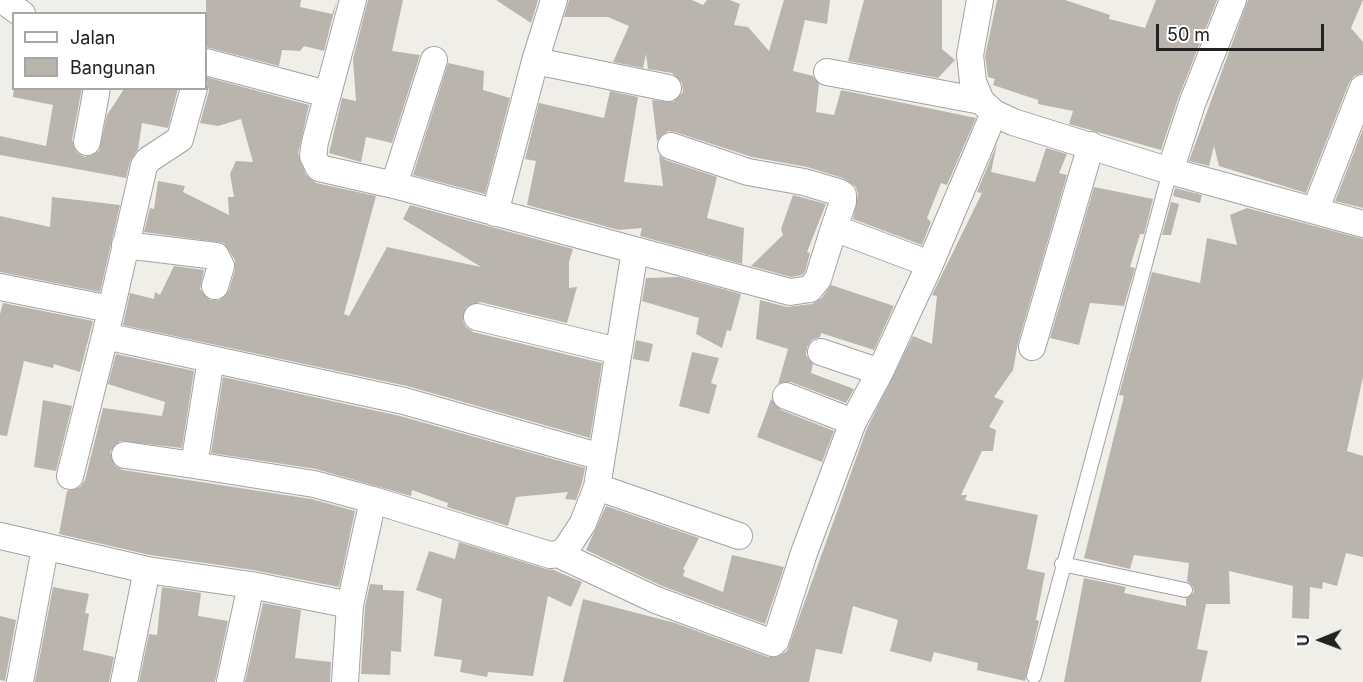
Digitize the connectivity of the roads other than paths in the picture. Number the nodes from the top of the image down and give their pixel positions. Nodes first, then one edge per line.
1 (353, 0) edge
2 (554, 0) edge
3 (980, 0) edge
4 (1233, 0) edge
5 (434, 60) dead end
6 (535, 61) junction
7 (207, 62) edge
8 (827, 72) dead end
9 (668, 88) dead end
10 (1363, 88) edge
11 (97, 90) edge
12 (193, 90) edge
13 (327, 94) junction
14 (987, 107) junction
15 (87, 142) dead end
16 (1091, 145) junction
17 (671, 146) dead end
18 (1170, 171) junction
19 (394, 185) junction
20 (1315, 211) junction
21 (495, 213) junction
22 (1363, 224) edge
23 (834, 228) junction
24 (125, 245) junction
25 (635, 250) junction
26 (930, 264) junction
27 (215, 286) dead end
28 (0, 287) edge
29 (110, 309) junction
30 (477, 317) dead end
31 (105, 336) junction
32 (1032, 347) dead end
33 (618, 351) junction
34 (821, 352) dead end
35 (211, 359) junction
36 (880, 372) junction
37 (786, 396) dead end
38 (853, 422) junction
39 (125, 455) dead end
40 (601, 458) junction
41 (194, 465) junction
42 (70, 476) dead end
43 (597, 487) junction
44 (373, 500) junction
45 (0, 536) edge
46 (739, 536) dead end
47 (45, 548) junction
48 (558, 554) junction
49 (1062, 564) junction
50 (147, 570) junction
51 (251, 585) junction
52 (1185, 590) dead end
53 (350, 605) junction
54 (1034, 676) dead end
55 (20, 682) edge
56 (124, 682) edge
57 (230, 682) edge
58 (345, 682) edge

1 - 13 street
2 - 6 street
3 - 14 street
4 - 18 street
5 - 19 street
6 - 9 street
6 - 21 street
7 - 13 street
8 - 14 street
10 - 20 street
11 - 15 street
12 - 24 street
13 - 19 street
14 - 16 street
14 - 26 street
16 - 18 street
16 - 32 street
17 - 23 street
18 - 20 street
18 - 49 lane
19 - 21 street
20 - 22 street
21 - 25 street
23 - 25 street
23 - 26 street
24 - 27 street
24 - 29 street
25 - 33 street
26 - 36 street
28 - 29 street
29 - 31 street
30 - 33 street
31 - 35 street
31 - 42 street
33 - 40 street
34 - 36 street
35 - 40 street
35 - 41 street
36 - 38 street
37 - 38 street
38 - 48 street
39 - 41 street
40 - 43 street
41 - 44 street
43 - 46 street
43 - 48 street
44 - 48 street
44 - 53 street
45 - 47 street
47 - 50 street
47 - 55 street
49 - 52 lane
49 - 54 lane
50 - 51 street
50 - 56 street
51 - 53 street
51 - 57 street
53 - 58 street

